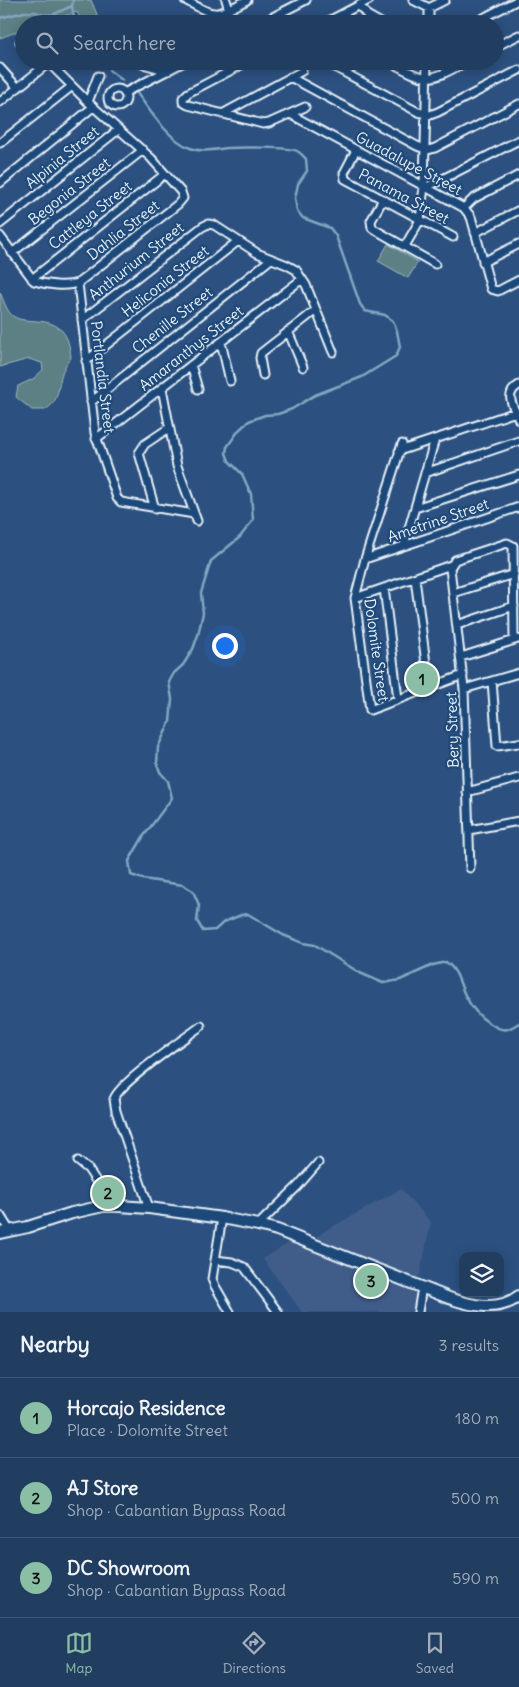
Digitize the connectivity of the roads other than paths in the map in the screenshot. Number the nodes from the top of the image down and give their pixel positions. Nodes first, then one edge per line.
1 (185, 0) edge
2 (226, 0) edge
3 (247, 0) edge
4 (306, 0) edge
5 (369, 0) edge
6 (413, 0) edge
7 (445, 0) edge
8 (518, 0) edge
9 (359, 5) junction
10 (429, 8) junction
11 (229, 10) junction
12 (277, 15) edge
13 (340, 15) edge
14 (367, 15) edge
15 (429, 15) edge
16 (489, 15) edge
17 (519, 35) edge
18 (504, 42) edge
19 (0, 68) edge
20 (40, 70) edge
21 (57, 70) edge
22 (164, 70) edge
23 (231, 70) edge
24 (340, 70) edge
25 (405, 70) edge
26 (427, 70) edge
27 (451, 70) edge
28 (519, 70) edge
29 (168, 71) joint
30 (302, 71) dead end
31 (98, 76) dead end
32 (290, 77) junction
33 (427, 79) junction
34 (71, 86) junction
35 (18, 88) junction
36 (124, 93) junction
37 (0, 102) edge
38 (110, 104) junction
39 (519, 104) edge
40 (91, 105) junction
41 (305, 107) dead end
42 (100, 114) junction
43 (222, 114) junction
44 (290, 114) junction
45 (426, 114) junction
46 (118, 130) junction
47 (519, 140) edge
48 (0, 143) edge
49 (143, 150) junction
50 (356, 150) junction
51 (425, 150) junction
52 (165, 174) junction
53 (519, 175) edge
54 (0, 183) edge
55 (425, 187) junction
56 (382, 200) junction
57 (464, 208) junction
58 (519, 210) edge
59 (420, 220) junction
60 (0, 224) edge
61 (475, 233) junction
62 (0, 236) edge
63 (452, 237) dead end
64 (238, 241) junction
65 (519, 244) edge
66 (405, 246) junction
67 (12, 253) junction
68 (271, 259) junction
69 (483, 262) junction
70 (435, 264) dead end
71 (32, 278) junction
72 (302, 279) junction
73 (519, 280) edge
74 (78, 283) junction
75 (316, 310) junction
76 (82, 320) junction
77 (288, 331) junction
78 (221, 342) junction
79 (333, 352) dead end
80 (86, 361) junction
81 (191, 365) junction
82 (303, 367) dead end
83 (263, 375) dead end
84 (230, 381) dead end
85 (519, 385) edge
86 (162, 388) junction
87 (198, 389) dead end
88 (91, 402) junction
89 (516, 412) junction
90 (519, 420) edge
91 (169, 428) junction
92 (96, 439) junction
93 (435, 439) junction
94 (519, 441) edge
95 (425, 473) junction
96 (519, 475) edge
97 (519, 507) edge
98 (415, 508) junction
99 (155, 509) junction
100 (404, 545) junction
101 (365, 559) junction
102 (452, 564) junction
103 (514, 574) junction
104 (414, 578) junction
105 (384, 588) junction
106 (453, 593) junction
107 (355, 598) junction
108 (514, 606) junction
109 (457, 625) junction
110 (517, 639) edge
111 (461, 657) junction
112 (519, 673) edge
113 (463, 674) junction
114 (492, 681) junction
115 (429, 687) junction
116 (464, 689) junction
117 (398, 699) junction
118 (519, 743) edge
119 (519, 778) edge
120 (468, 792) junction
121 (519, 820) edge
122 (469, 830) junction
123 (470, 868) dead end
124 (201, 1026) dead end
125 (78, 1161) dead end
126 (318, 1163) dead end
127 (113, 1206) junction
128 (149, 1208) junction
129 (0, 1215) edge
130 (222, 1218) junction
131 (258, 1225) junction
132 (5, 1232) edge
133 (215, 1260) junction
134 (422, 1288) junction
135 (519, 1296) edge
136 (476, 1309) edge
137 (492, 1310) edge
138 (230, 1312) edge
139 (278, 1312) edge
140 (418, 1312) edge

1 - 11 street
2 - 11 street
3 - 11 street
4 - 12 street
5 - 9 street
6 - 10 street
7 - 10 street
8 - 16 street
9 - 13 street
9 - 14 street
10 - 15 street
17 - 18 street
19 - 35 street
20 - 35 street
21 - 34 street
22 - 29 street
23 - 43 street
24 - 45 street
25 - 33 street
26 - 33 street
27 - 33 street
28 - 45 street
29 - 36 street
30 - 32 street
31 - 40 street
32 - 43 street
32 - 51 street
33 - 45 street
34 - 40 street
34 - 48 street
35 - 37 street
36 - 38 street
36 - 38 street
38 - 42 street
39 - 51 street
40 - 42 street
40 - 54 street
41 - 44 street
42 - 46 street
43 - 44 street
44 - 50 street, Guadalupe Street
45 - 51 street
46 - 49 street
46 - 60 street, Alpinia Street
47 - 55 street
49 - 52 street
49 - 67 street, Begonia Street
50 - 55 street, Guadalupe Street
50 - 56 street, Panama Street
51 - 55 street
52 - 71 street, Cattleya Street
52 - 74 street, Dahlia Street
53 - 57 street
55 - 57 street, Guadalupe Street
55 - 59 street
56 - 59 street, Panama Street
56 - 66 street
57 - 61 street, Guadalupe Street
58 - 61 street
59 - 63 street, Panama Street
59 - 66 street
61 - 69 street, Guadalupe Street
62 - 67 street
64 - 68 street
64 - 76 street, Anthurium Street
64 - 80 street, Heliconia Street
65 - 69 street
66 - 70 street
67 - 71 street
68 - 72 street
68 - 88 street, Chenille Street
69 - 73 street, Guadalupe Street
71 - 74 street
72 - 75 street
72 - 78 street, Amaranthys Street
74 - 76 street, Portlandia Street
75 - 77 street
75 - 79 street
76 - 80 street, Portlandia Street
77 - 82 street
77 - 83 street
78 - 81 street, Amaranthys Street
78 - 84 street
80 - 88 street, Portlandia Street
81 - 86 street, Amaranthys Street
81 - 87 street
85 - 89 street
86 - 91 street
86 - 92 street, Amaranthys Street
88 - 92 street, Portlandia Street
89 - 90 street
89 - 93 street
91 - 99 street
91 - 99 street
92 - 99 street, Portlandia Street
93 - 95 street
93 - 101 street, Dolomite Street
94 - 95 street
95 - 98 street
96 - 98 street
97 - 100 street, Ametrine Street
98 - 100 street
100 - 101 street, Ametrine Street
101 - 107 street, Dolomite Street
102 - 103 street
102 - 104 street
102 - 106 street, Bery Street
103 - 106 street
103 - 108 street
104 - 105 street
104 - 115 street
105 - 107 street
105 - 117 street
106 - 109 street, Bery Street
107 - 117 street, Dolomite Street
108 - 109 street
108 - 110 street
109 - 111 street, Bery Street
110 - 111 street
111 - 113 street, Bery Street
112 - 114 street
113 - 115 street, Dolomite Street
113 - 116 street, Bery Street
114 - 116 street
114 - 118 street
115 - 117 street, Dolomite Street
116 - 120 street, Bery Street
119 - 120 street
120 - 122 street, Bery Street
121 - 122 street
122 - 123 street, Bery Street
124 - 128 street
125 - 127 street
126 - 131 street
127 - 128 main road
127 - 132 main road
128 - 130 main road
129 - 132 street
130 - 131 main road
130 - 133 street
131 - 134 main road
133 - 138 street
133 - 139 street
134 - 136 main road
134 - 140 street
135 - 137 main road
136 - 137 main road

